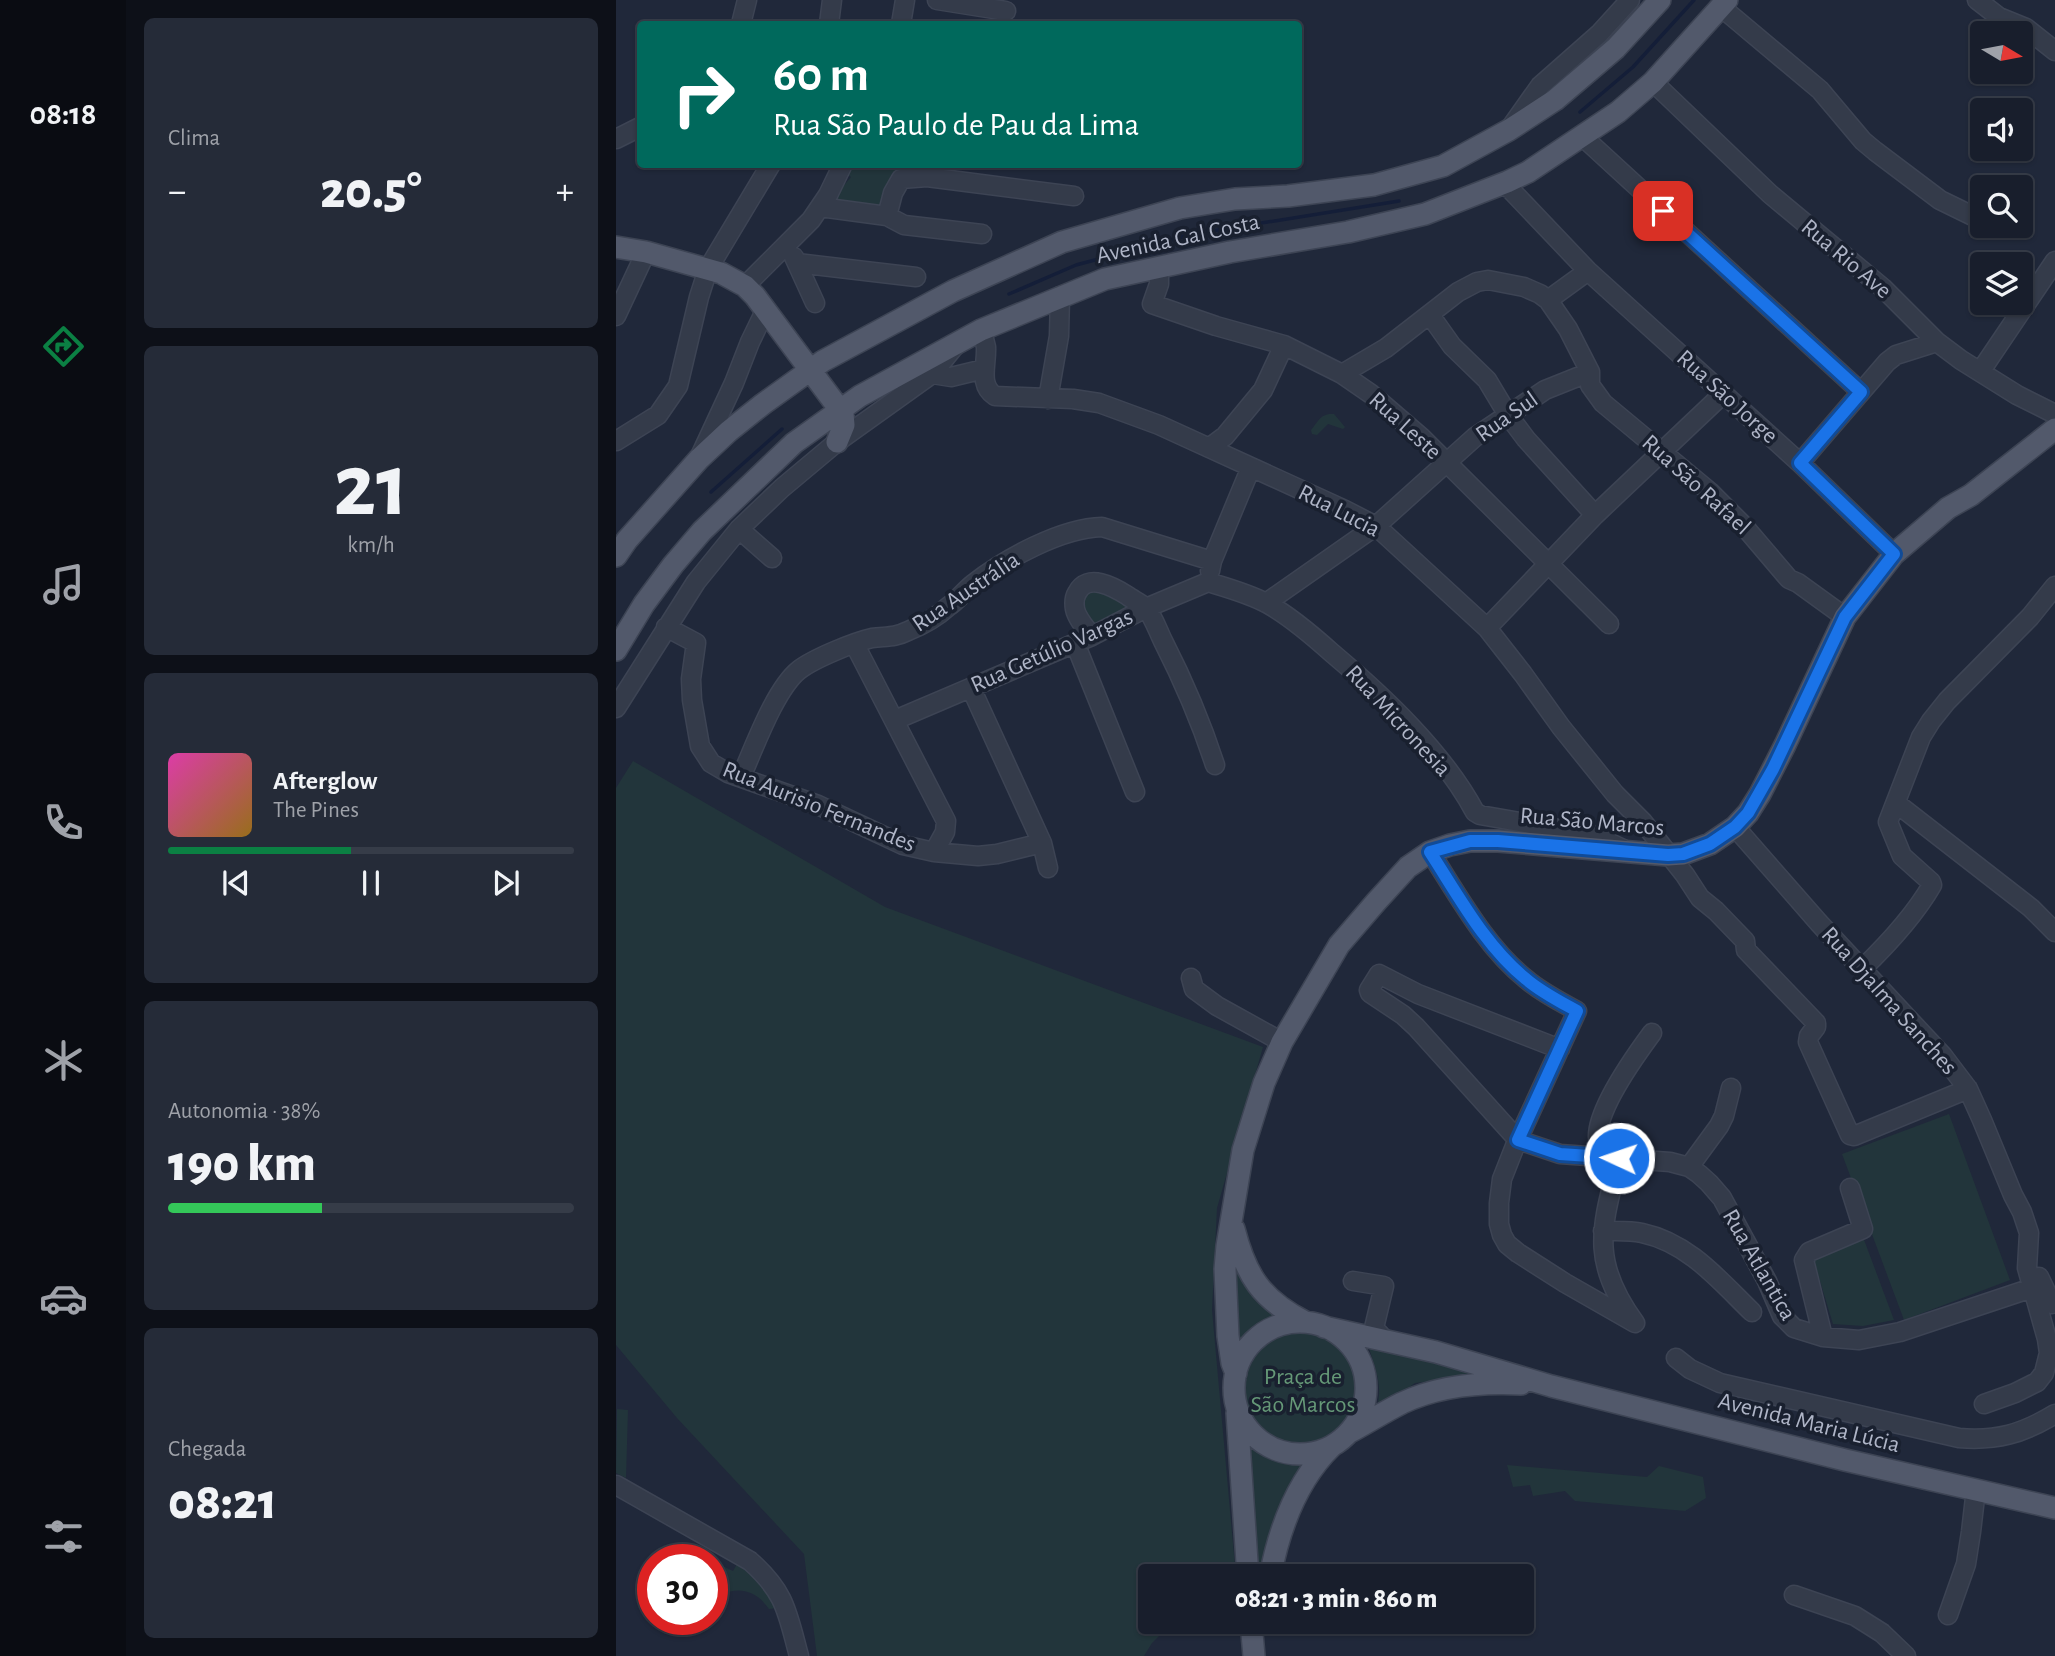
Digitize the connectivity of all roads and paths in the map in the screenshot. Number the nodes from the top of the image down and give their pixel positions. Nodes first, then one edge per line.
1 (747, 0) edge
2 (832, 0) edge
3 (905, 0) edge
4 (937, 0) edge
5 (1630, 0) edge
6 (1660, 0) edge
7 (1977, 0) edge
8 (1724, 4) edge
9 (1005, 12) edge
10 (742, 21) edge
11 (830, 21) edge
12 (902, 21) edge
13 (2055, 51) edge
14 (1653, 82) junction
15 (637, 128) edge
16 (1509, 130) junction
17 (1583, 136) junction
18 (616, 139) edge
19 (769, 168) edge
20 (841, 168) edge
21 (926, 171) edge
22 (1500, 185) junction
23 (1074, 196) dead end
24 (820, 207) junction
25 (1970, 215) edge
26 (887, 216) junction
27 (982, 234) dead end
28 (788, 245) junction
29 (616, 247) edge
30 (646, 252) junction
31 (2055, 261) edge
32 (797, 263) junction
33 (1159, 267) junction
34 (708, 269) junction
35 (1588, 271) junction
36 (916, 277) dead end
37 (745, 286) junction
38 (1060, 296) junction
39 (1548, 300) junction
40 (815, 303) dead end
41 (765, 311) junction
42 (1430, 315) junction
43 (616, 316) edge
44 (981, 330) junction
45 (959, 341) junction
46 (1937, 342) junction
47 (1284, 345) junction
48 (984, 369) junction
49 (810, 370) junction
50 (1590, 372) junction
51 (1980, 372) junction
52 (932, 373) junction
53 (1342, 374) junction
54 (1861, 392) junction
55 (1724, 393) junction
56 (1048, 399) junction
57 (840, 410) junction
58 (2055, 414) edge
59 (1508, 415) junction
60 (2055, 429) edge
61 (616, 441) edge
62 (837, 442) junction
63 (1209, 448) junction
64 (1662, 453) junction
65 (699, 459) junction
66 (1800, 463) junction
67 (1446, 464) junction
68 (1251, 467) junction
69 (1595, 515) junction
70 (1376, 526) junction
71 (739, 529) junction
72 (620, 548) edge
73 (1894, 554) junction
74 (772, 558) dead end
75 (1212, 561) junction
76 (1550, 564) junction
77 (1208, 582) junction
78 (2055, 586) edge
79 (1266, 603) junction
80 (1146, 608) junction
81 (1845, 617) junction
82 (1609, 624) dead end
83 (666, 626) junction
84 (1487, 628) junction
85 (1092, 636) junction
86 (1074, 643) junction
87 (855, 645) junction
88 (616, 650) edge
89 (971, 688) junction
90 (616, 708) edge
91 (894, 720) junction
92 (1215, 765) dead end
93 (741, 777) junction
94 (1135, 792) dead end
95 (1896, 803) junction
96 (1735, 827) junction
97 (1042, 842) junction
98 (934, 852) junction
99 (1430, 852) junction
100 (1629, 853) junction
101 (1668, 855) junction
102 (1048, 868) dead end
103 (2055, 932) edge
104 (1862, 969) junction
105 (1191, 978) dead end
106 (1652, 1033) dead end
107 (1282, 1042) junction
108 (1560, 1049) junction
109 (1731, 1088) dead end
110 (1968, 1089) junction
111 (1518, 1140) junction
112 (1613, 1158) junction
113 (1689, 1167) junction
114 (1850, 1188) dead end
115 (1231, 1220) junction
116 (1603, 1231) junction
117 (2029, 1233) junction
118 (1353, 1281) dead end
119 (2032, 1288) junction
120 (2055, 1302) edge
121 (1752, 1312) dead end
122 (1314, 1324) junction
123 (1823, 1337) junction
124 (1384, 1339) junction
125 (1676, 1358) dead end
126 (1236, 1373) junction
127 (1551, 1386) junction
128 (1984, 1404) dead end
129 (1237, 1408) junction
130 (2055, 1415) edge
131 (1340, 1440) junction
132 (616, 1485) edge
133 (1976, 1489) junction
134 (2055, 1508) edge
135 (1247, 1564) edge
136 (1273, 1564) edge
137 (1794, 1595) dead end
138 (1948, 1615) dead end
139 (1252, 1634) edge
140 (1264, 1634) edge
141 (799, 1656) edge
142 (1254, 1656) edge
143 (1265, 1656) edge
144 (1906, 1656) edge

1 - 10 street
2 - 11 street
3 - 12 street
4 - 9 street
5 - 16 street
6 - 16 main road, Avenida Gal Costa
7 - 13 street
8 - 14 main road, Avenida Gal Costa
8 - 25 street
14 - 17 main road, Avenida Gal Costa
14 - 46 street, Rua Rio Ave
15 - 18 street
16 - 49 main road, Avenida Gal Costa
17 - 22 main road, Avenida Gal Costa
17 - 54 street
19 - 34 street
20 - 24 street
21 - 23 street
21 - 26 street
22 - 33 main road, Avenida Gal Costa
22 - 35 street, Rua São Jorge
24 - 26 street
24 - 28 street
26 - 27 street
28 - 32 street
28 - 37 street
29 - 30 main road
30 - 34 main road
30 - 43 street
31 - 51 street
32 - 36 street
32 - 40 street
33 - 38 main road, Avenida Gal Costa
33 - 47 street, Rua Leste
34 - 37 main road
34 - 61 street
35 - 39 street
35 - 55 street, Rua São Jorge
37 - 41 main road
38 - 44 main road, Avenida Gal Costa
38 - 56 street
39 - 42 street
39 - 50 street, Rua São Rafael
41 - 49 main road
41 - 65 street
42 - 53 street
42 - 59 street
44 - 45 main road, Avenida Gal Costa
44 - 48 street, Rua Lucia
45 - 52 street
45 - 57 main road, Avenida Gal Costa
46 - 51 street, Rua Rio Ave
46 - 54 street
47 - 53 street, Rua Leste
47 - 63 street
48 - 52 street
48 - 56 street, Rua Lucia
49 - 57 main road
49 - 65 main road, Avenida Gal Costa
50 - 59 street, Rua Sul
50 - 64 street, Rua São Rafael
51 - 58 street, Rua Rio Ave
52 - 62 street
53 - 67 street, Rua Leste
54 - 66 street
55 - 64 street
55 - 66 street, Rua São Jorge
56 - 63 street, Rua Lucia
57 - 62 main road
57 - 88 main road, Avenida Gal Costa
59 - 67 street, Rua Sul
59 - 69 street
60 - 73 main road, Rua São Marcos
62 - 71 street
63 - 68 street, Rua Lucia
64 - 69 street
64 - 81 street, Rua São Rafael
65 - 72 main road, Avenida Gal Costa
66 - 73 street, Rua São Jorge
67 - 70 street, Rua Sul
67 - 76 street, Rua Leste
68 - 70 street, Rua Lucia
68 - 75 street
69 - 76 street
70 - 79 street, Rua Sul
70 - 84 street, Rua Lucia
71 - 74 street
71 - 83 street
73 - 81 main road, Rua São Marcos
75 - 77 street
75 - 87 street, Rua Austrália
76 - 82 street, Rua Leste
76 - 84 street
77 - 79 street, Rua Micronesia
77 - 80 street, Rua Getúlio Vargas
78 - 95 street
79 - 100 street, Rua Micronesia
80 - 85 street, Rua Getúlio Vargas
80 - 85 street
80 - 92 street
81 - 96 main road, Rua São Marcos
83 - 90 street
83 - 93 street, Rua Aurisio Fernandes
84 - 101 street, Rua Lucia
85 - 86 street, Rua Getúlio Vargas
86 - 89 street, Rua Getúlio Vargas
86 - 94 street
87 - 91 street
87 - 93 street, Rua Austrália
89 - 91 street, Rua Getúlio Vargas
89 - 97 street
91 - 98 street
93 - 98 street, Rua Aurisio Fernandes
95 - 103 street
95 - 104 street
96 - 101 main road, Rua São Marcos
96 - 104 street, Rua Djalma Sanches
97 - 98 street, Rua Aurisio Fernandes
97 - 102 street
99 - 100 main road, Rua São Marcos
99 - 107 main road, Rua São Marcos
99 - 108 street
100 - 101 main road, Rua São Marcos
101 - 110 street, Rua Lucia
104 - 110 street, Rua Djalma Sanches
105 - 107 street
106 - 112 street
107 - 115 main road, Rua São Marcos
108 - 111 street
108 - 111 street
109 - 113 street
110 - 117 street, Rua Djalma Sanches
111 - 112 street, Rua Atlantica
111 - 116 street
112 - 113 street, Rua Atlantica
112 - 116 street
113 - 123 street, Rua Atlantica
114 - 123 street
115 - 122 main road, Rua São Marcos
115 - 126 main road, Rua São Marcos
116 - 121 street
117 - 119 street, Rua Djalma Sanches
117 - 120 street, Rua Djalma Sanches
118 - 124 street
119 - 123 street, Rua Atlantica
119 - 128 street, Rua Djalma Sanches
122 - 124 main road, Avenida Maria Lúcia
122 - 126 main road
122 - 131 main road
124 - 127 main road, Avenida Maria Lúcia
125 - 130 street
126 - 129 main road
127 - 131 main road, Avenida Maria Lúcia
127 - 133 main road, Avenida Maria Lúcia
129 - 131 main road
129 - 135 main road
131 - 136 main road
132 - 141 street
133 - 134 main road, Avenida Maria Lúcia
133 - 138 street
137 - 144 street
139 - 142 main road
140 - 143 main road

